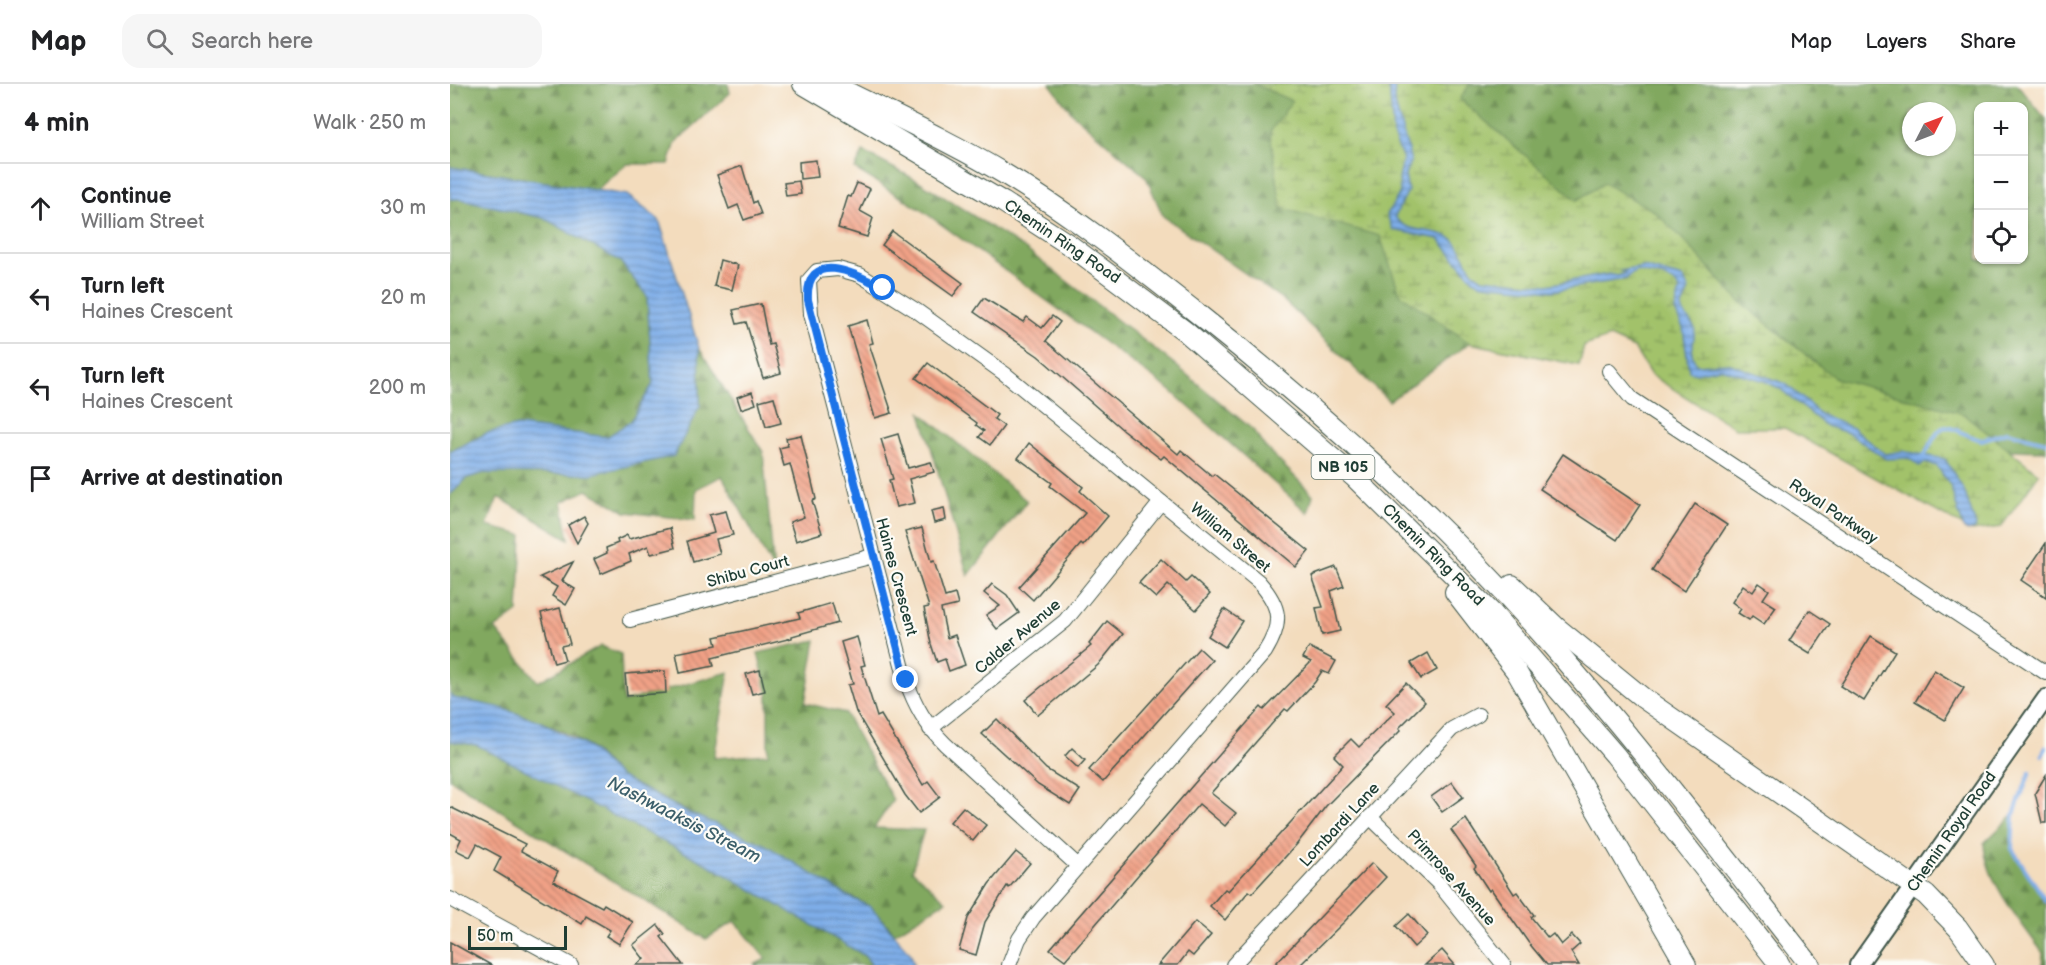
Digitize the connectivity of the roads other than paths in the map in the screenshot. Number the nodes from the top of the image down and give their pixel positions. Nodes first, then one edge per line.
1 (803, 84) edge
2 (831, 84) edge
3 (817, 271) joint
4 (1609, 371) dead end
5 (1260, 393) junction
6 (1352, 444) junction
7 (1161, 502) junction
8 (873, 556) junction
9 (630, 620) dead end
10 (2046, 674) edge
11 (2046, 698) edge
12 (1478, 715) dead end
13 (930, 729) junction
14 (1370, 817) junction
15 (1077, 865) junction
16 (1914, 887) junction
17 (450, 899) edge
18 (1808, 963) edge
19 (571, 965) edge
20 (1009, 965) edge
21 (1233, 965) edge
22 (1504, 965) edge
23 (1686, 965) edge
24 (1780, 965) edge
25 (1858, 965) edge
26 (1984, 965) edge

1 - 5 highway, Chemin Ring Road / NB 105
2 - 6 highway, Chemin Ring Road / NB 105
3 - 7 street, William Street
3 - 8 street, Haines Crescent
4 - 10 street, Royal Parkway
5 - 23 highway
5 - 24 highway, Chemin Ring Road / NB 105
6 - 16 highway
6 - 18 highway, Chemin Ring Road / NB 105
7 - 13 street, Calder Avenue
7 - 15 street, William Street
8 - 9 street, Shibu Court
8 - 13 street, Haines Crescent
11 - 16 main road, Chemin Royal Road
12 - 14 street, Lombardi Lane
13 - 15 street, Haines Crescent
14 - 21 street, Lombardi Lane
14 - 22 street, Primrose Avenue
15 - 20 street, William Street
16 - 25 main road, Chemin Royal Road
16 - 26 highway
17 - 19 street

